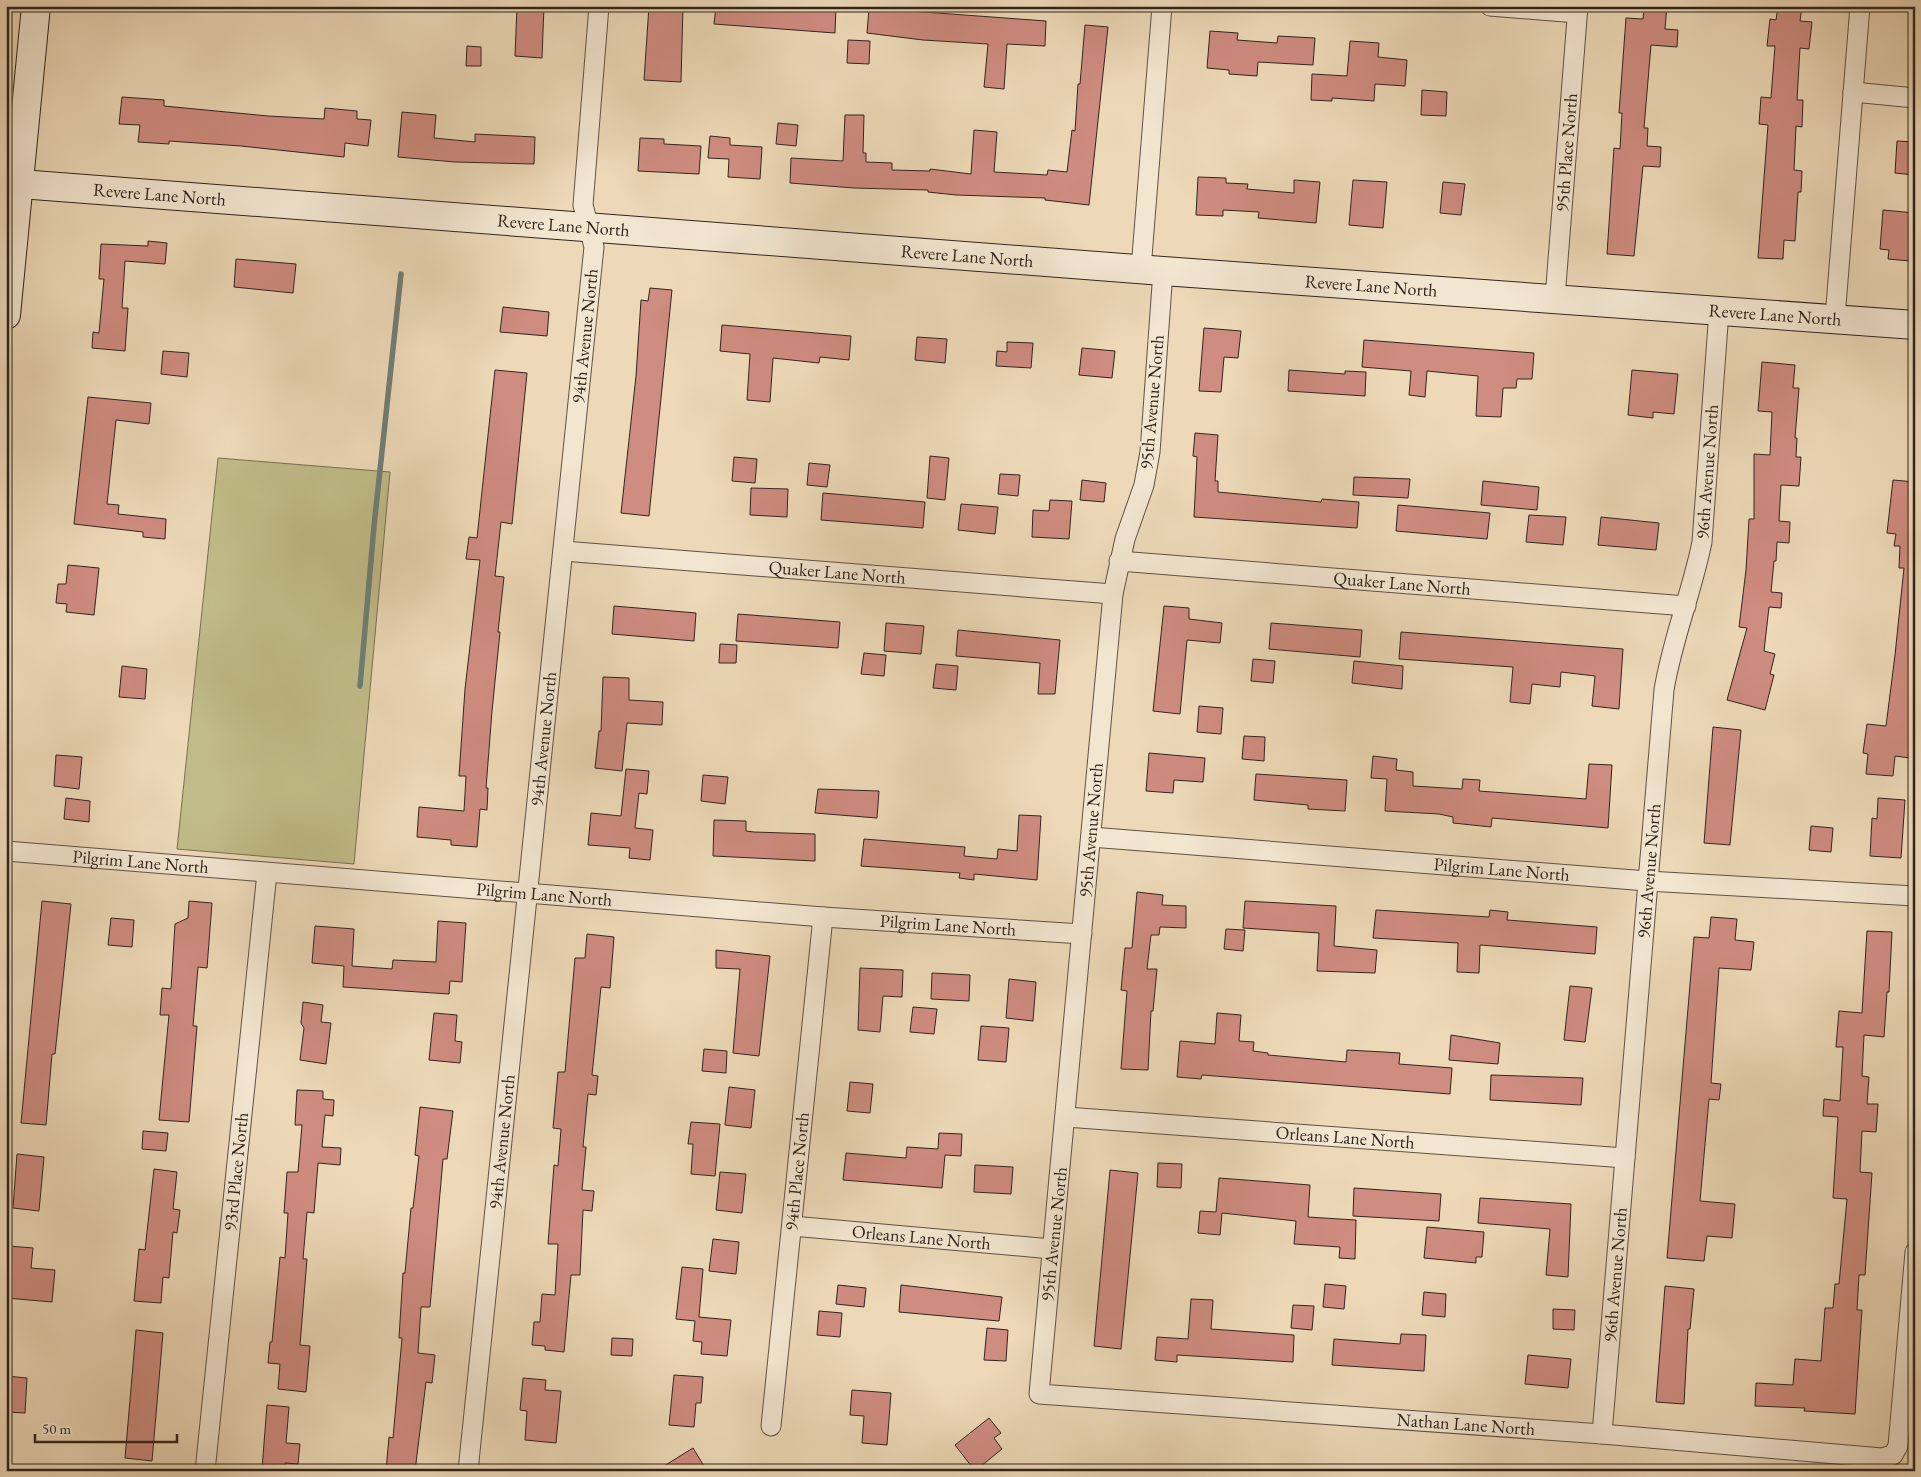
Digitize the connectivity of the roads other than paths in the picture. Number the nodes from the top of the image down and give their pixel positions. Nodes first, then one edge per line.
1 (36, 6) edge
2 (599, 6) edge
3 (1162, 6) edge
4 (1490, 6) edge
5 (1860, 6) edge
6 (1577, 10) edge
7 (1853, 92) junction
8 (1915, 98) edge
9 (20, 184) junction
10 (588, 226) junction
11 (1152, 270) junction
12 (1555, 298) junction
13 (1719, 311) junction
14 (6, 315) edge
15 (1835, 318) junction
16 (1915, 325) edge
17 (563, 550) junction
18 (1119, 561) junction
19 (1113, 594) junction
20 (1686, 606) junction
21 (1091, 837) junction
22 (6, 851) edge
23 (268, 873) junction
24 (1647, 882) junction
25 (528, 892) junction
26 (1915, 896) edge
27 (823, 916) junction
28 (1082, 934) junction
29 (1066, 1117) junction
30 (1625, 1158) junction
31 (792, 1226) junction
32 (1052, 1249) junction
33 (1915, 1252) edge
34 (1039, 1394) joint
35 (771, 1426) dead end
36 (1602, 1434) junction
37 (205, 1471) edge
38 (468, 1471) edge

1 - 9 street
2 - 10 street, 94th Avenue North
3 - 11 street, 95th Avenue North
4 - 6 street
5 - 7 street
6 - 12 street, 95th Place North
7 - 8 street
7 - 15 street
9 - 10 street, Revere Lane North
9 - 14 street
10 - 11 street, Revere Lane North
10 - 17 street, 94th Avenue North
11 - 12 street, Revere Lane North
11 - 18 street, 95th Avenue North
12 - 13 street, Revere Lane North
13 - 15 street, Revere Lane North
13 - 20 street, 96th Avenue North
15 - 16 street, Revere Lane North
17 - 19 street, Quaker Lane North
17 - 25 street, 94th Avenue North
18 - 19 street, 95th Avenue North
18 - 20 street, Quaker Lane North
19 - 21 street, 95th Avenue North
20 - 24 street, 96th Avenue North
21 - 24 street, Pilgrim Lane North
21 - 28 street, 95th Avenue North
22 - 23 street, Pilgrim Lane North
23 - 25 street, Pilgrim Lane North
23 - 37 street, 93rd Place North
24 - 26 street, Pilgrim Lane North
24 - 30 street, 96th Avenue North
25 - 27 street, Pilgrim Lane North
25 - 38 street, 94th Avenue North
27 - 28 street, Pilgrim Lane North
27 - 31 street, 94th Place North
28 - 29 street, 95th Avenue North
29 - 30 street, Orleans Lane North
29 - 32 street, 95th Avenue North
30 - 36 street, 96th Avenue North
31 - 32 street, Orleans Lane North
31 - 35 street, 94th Place North
32 - 34 street, 95th Avenue North
33 - 36 street, Nathan Lane North
34 - 36 street, Nathan Lane North

